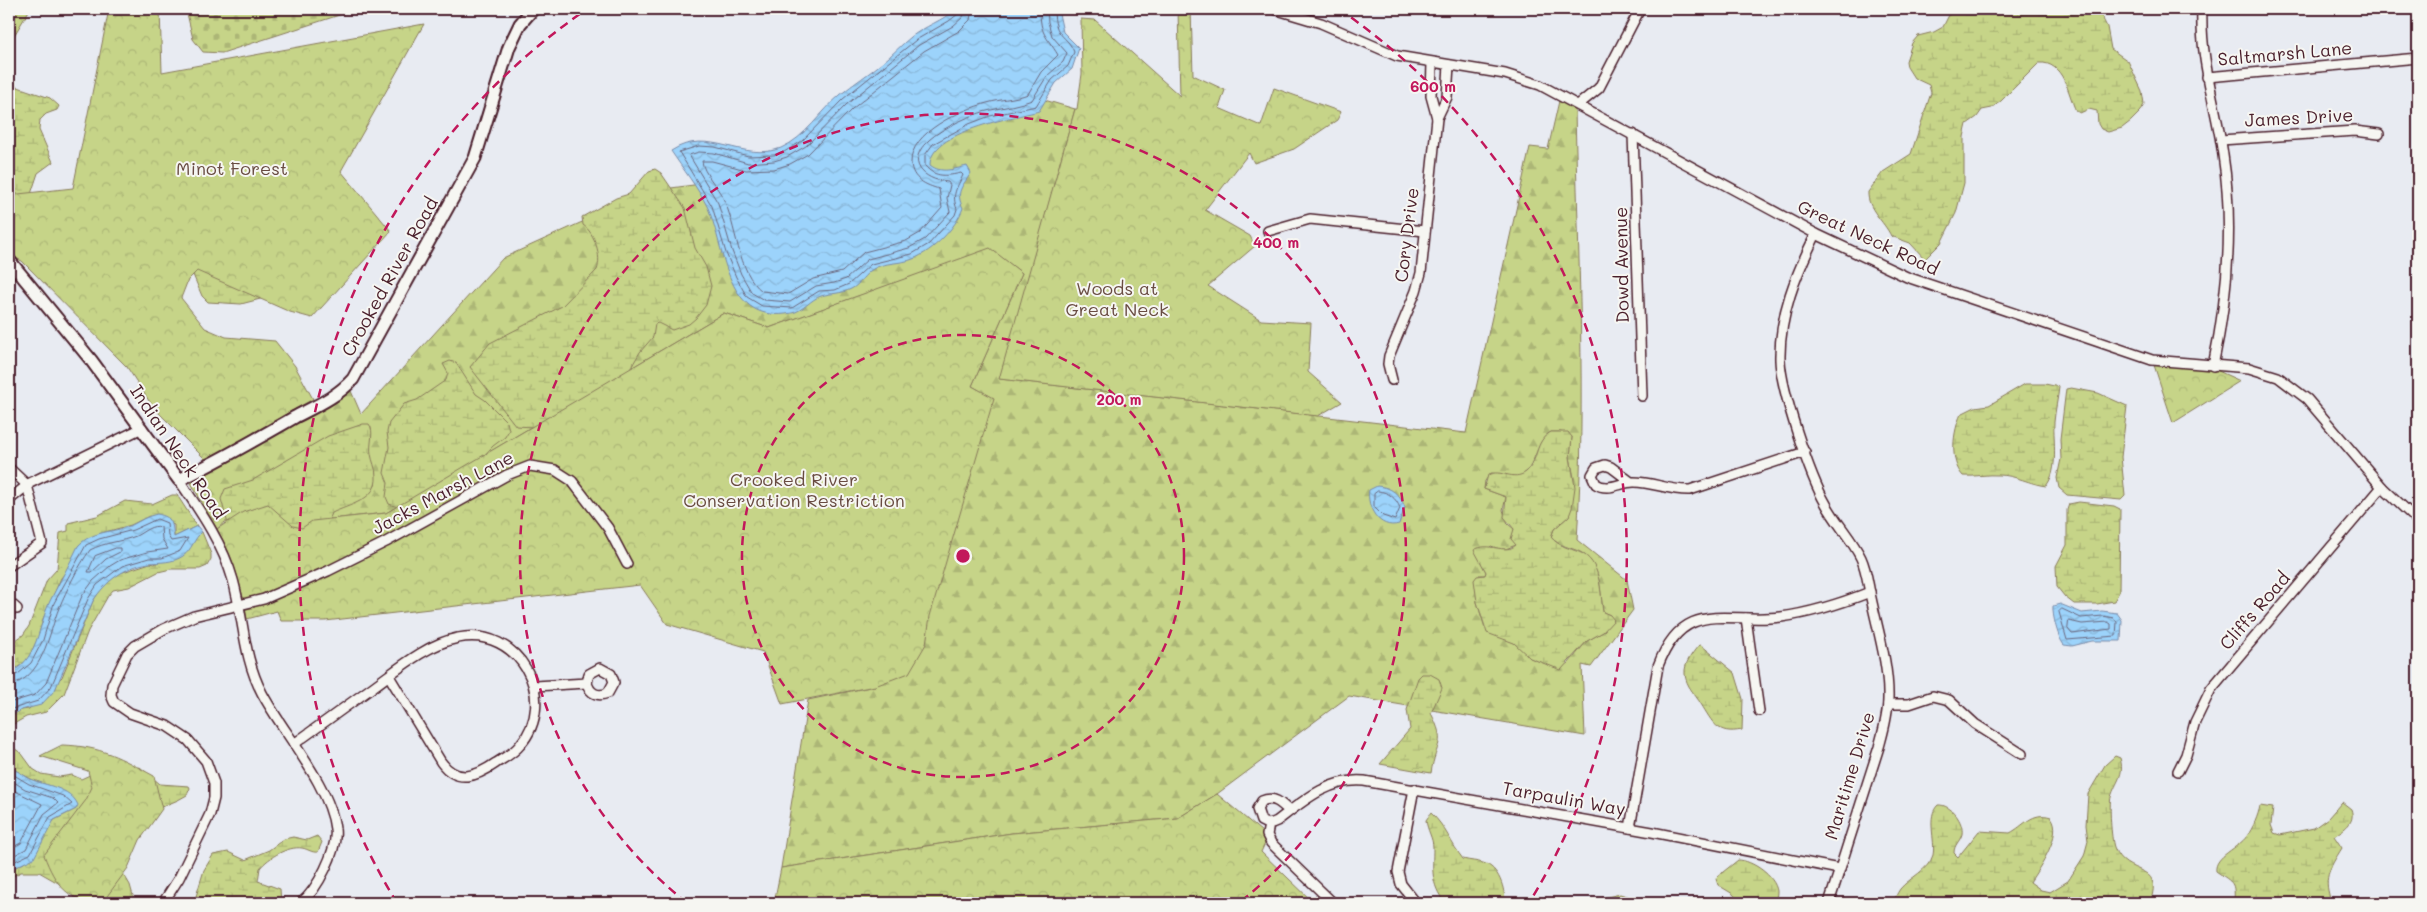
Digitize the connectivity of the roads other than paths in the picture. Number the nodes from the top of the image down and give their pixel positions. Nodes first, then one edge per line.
1 (534, 9) edge
2 (1274, 9) edge
3 (1640, 9) edge
4 (2202, 9) edge
5 (2418, 58) edge
6 (1432, 63) junction
7 (1449, 65) junction
8 (2208, 77) junction
9 (1578, 105) junction
10 (1437, 118) junction
11 (1634, 134) junction
12 (2379, 134) dead end
13 (2221, 140) junction
14 (1268, 231) dead end
15 (1424, 231) junction
16 (1816, 234) junction
17 (9, 260) edge
18 (2213, 366) junction
19 (1392, 380) dead end
20 (1642, 396) dead end
21 (142, 428) junction
22 (1805, 452) junction
23 (9, 468) edge
24 (179, 480) junction
25 (1631, 482) dead end
26 (27, 485) junction
27 (2382, 487) junction
28 (9, 500) edge
29 (2418, 521) edge
30 (627, 564) dead end
31 (9, 566) edge
32 (1870, 592) junction
33 (9, 602) edge
34 (237, 605) junction
35 (17, 609) dead end
36 (1746, 618) junction
37 (389, 676) junction
38 (586, 683) dead end
39 (535, 686) junction
40 (1888, 704) junction
41 (1759, 710) dead end
42 (294, 744) junction
43 (2022, 754) dead end
44 (2178, 771) dead end
45 (1414, 789) junction
46 (1289, 812) junction
47 (1269, 824) junction
48 (1630, 828) junction
49 (1839, 869) junction
50 (163, 903) edge
51 (301, 903) edge
52 (1333, 903) edge
53 (1416, 903) edge
54 (1829, 903) edge

1 - 24 street, Crooked River Road
2 - 6 street, Great Neck Road
3 - 9 street
4 - 8 street
5 - 8 street, Saltmarsh Lane
6 - 7 street, Great Neck Road
6 - 10 street, Cory Drive
7 - 9 street, Great Neck Road
7 - 10 street, Cory Drive
8 - 13 street, Saltmarsh Lane
9 - 11 street, Great Neck Road
10 - 15 street, Cory Drive
11 - 16 street, Great Neck Road
11 - 20 street, Dowd Avenue
12 - 13 street, James Drive
13 - 18 street, Saltmarsh Lane
14 - 15 street
15 - 19 street, Cory Drive
16 - 18 street, Great Neck Road
16 - 22 street, Maritime Drive
17 - 21 street, Indian Neck Road
18 - 27 street, Great Neck Road
21 - 24 street, Indian Neck Road
21 - 26 street
22 - 25 street
22 - 32 street, Maritime Drive
23 - 26 street
24 - 34 street, Indian Neck Road
26 - 28 street
26 - 31 street
27 - 29 street, Great Neck Road
27 - 44 street, Cliffs Road
30 - 34 street, Jacks Marsh Lane
32 - 36 street
32 - 40 street, Maritime Drive
33 - 35 street
34 - 42 street, Indian Neck Road
34 - 50 street, Jacks Marsh Lane
36 - 41 street
36 - 48 street
37 - 39 street
37 - 39 street
37 - 42 street
38 - 39 street
40 - 43 street
40 - 49 street, Maritime Drive
42 - 51 street, Indian Neck Road
45 - 46 street, Tarpaulin Way
45 - 48 street, Tarpaulin Way
45 - 53 street
46 - 47 street, Tarpaulin Way
46 - 47 street
47 - 52 street
48 - 49 street, Tarpaulin Way
49 - 54 street, Maritime Drive

